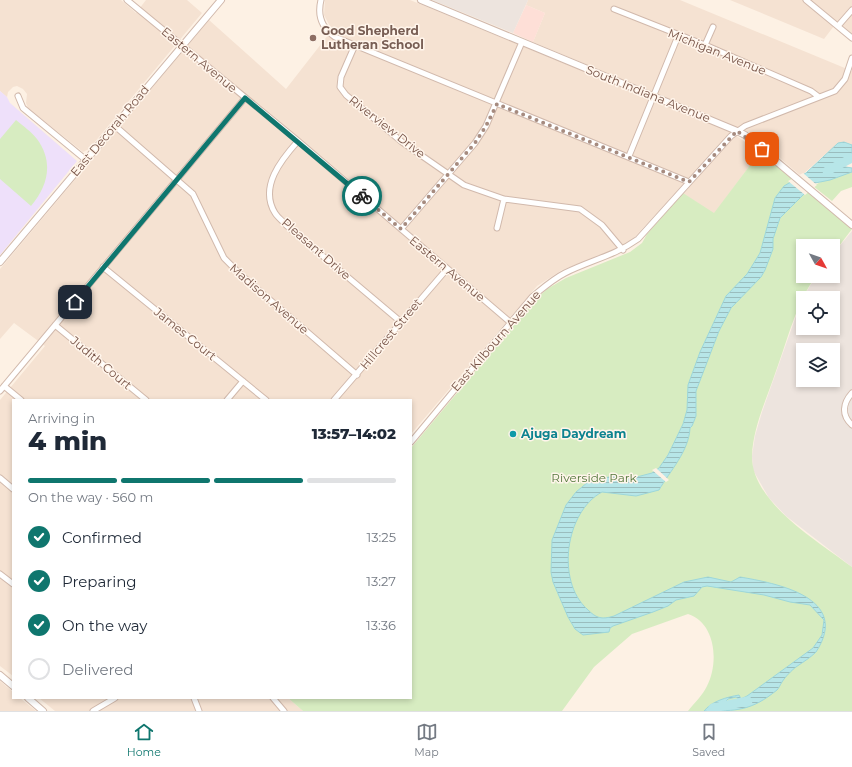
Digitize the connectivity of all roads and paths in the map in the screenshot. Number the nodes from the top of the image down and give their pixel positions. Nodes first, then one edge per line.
1 (126, 0) edge
2 (221, 0) edge
3 (321, 0) edge
4 (421, 0) edge
5 (806, 0) edge
6 (614, 9) dead end
7 (852, 10) edge
8 (838, 26) junction
9 (713, 27) dead end
10 (678, 36) junction
11 (852, 38) edge
12 (522, 42) junction
13 (354, 45) junction
14 (705, 45) junction
15 (182, 46) junction
16 (852, 59) edge
17 (18, 96) dead end
18 (654, 96) junction
19 (819, 97) junction
20 (245, 98) junction
21 (497, 104) junction
22 (115, 126) junction
23 (737, 131) junction
24 (298, 141) junction
25 (629, 156) junction
26 (86, 160) junction
27 (448, 173) junction
28 (178, 180) junction
29 (689, 182) junction
30 (504, 199) junction
31 (852, 225) edge
32 (497, 228) dead end
33 (401, 229) junction
34 (622, 250) junction
35 (0, 262) edge
36 (103, 267) junction
37 (447, 269) junction
38 (401, 322) junction
39 (510, 322) junction
40 (55, 325) junction
41 (357, 375) junction
42 (243, 381) junction
43 (4, 386) junction
44 (0, 391) edge
45 (852, 393) edge
46 (21, 399) edge
47 (145, 399) edge
48 (228, 399) edge
49 (265, 399) edge
50 (335, 399) edge
51 (852, 425) edge
52 (412, 441) edge
53 (0, 478) edge
54 (12, 487) edge
55 (0, 574) edge
56 (12, 583) edge
57 (0, 675) edge
58 (12, 685) edge
59 (29, 699) edge
60 (113, 699) edge
61 (194, 699) edge
62 (274, 699) edge
63 (43, 711) edge
64 (93, 711) edge
65 (200, 711) edge
66 (284, 711) edge

1 - 15 street, Eastern Avenue
2 - 15 street, East Decorah Road
3 - 13 street
4 - 12 street, South Indiana Avenue
5 - 8 street
6 - 10 street, Michigan Avenue
7 - 8 street
8 - 11 street
9 - 14 street
10 - 14 street, Michigan Avenue
10 - 18 street
12 - 18 street, South Indiana Avenue
12 - 21 street
13 - 21 street
13 - 27 street, Riverview Drive
14 - 19 street, Michigan Avenue
15 - 20 street, Eastern Avenue
15 - 22 street, East Decorah Road
16 - 19 street, East Kilbourn Avenue
17 - 26 street
18 - 23 street, South Indiana Avenue
18 - 25 street
19 - 23 street, East Kilbourn Avenue
20 - 24 street, Eastern Avenue
20 - 28 street
21 - 25 street
21 - 27 street
22 - 26 street, East Decorah Road
22 - 28 street, Madison Avenue
23 - 29 street, East Kilbourn Avenue
23 - 31 street, South Indiana Avenue
24 - 33 street, Eastern Avenue
24 - 38 street, Pleasant Drive
25 - 29 street
26 - 35 street, East Decorah Road
27 - 30 street, Riverview Drive
27 - 33 street
28 - 36 street
28 - 41 street, Madison Avenue
29 - 34 street, East Kilbourn Avenue
30 - 32 street
30 - 34 street, Riverview Drive
33 - 37 street, Eastern Avenue
34 - 39 street, East Kilbourn Avenue
36 - 40 street
36 - 42 street, James Court
37 - 38 street, Hillcrest Street
37 - 39 street, Eastern Avenue
38 - 41 street, Hillcrest Street
39 - 52 street, East Kilbourn Avenue
40 - 43 street
40 - 47 street, Judith Court
41 - 50 street, Hillcrest Street
42 - 48 street
42 - 49 street, James Court
43 - 44 street
43 - 46 street
45 - 51 street
53 - 54 street
55 - 56 street
57 - 58 street
59 - 63 street
60 - 64 street
61 - 65 street
62 - 66 street

